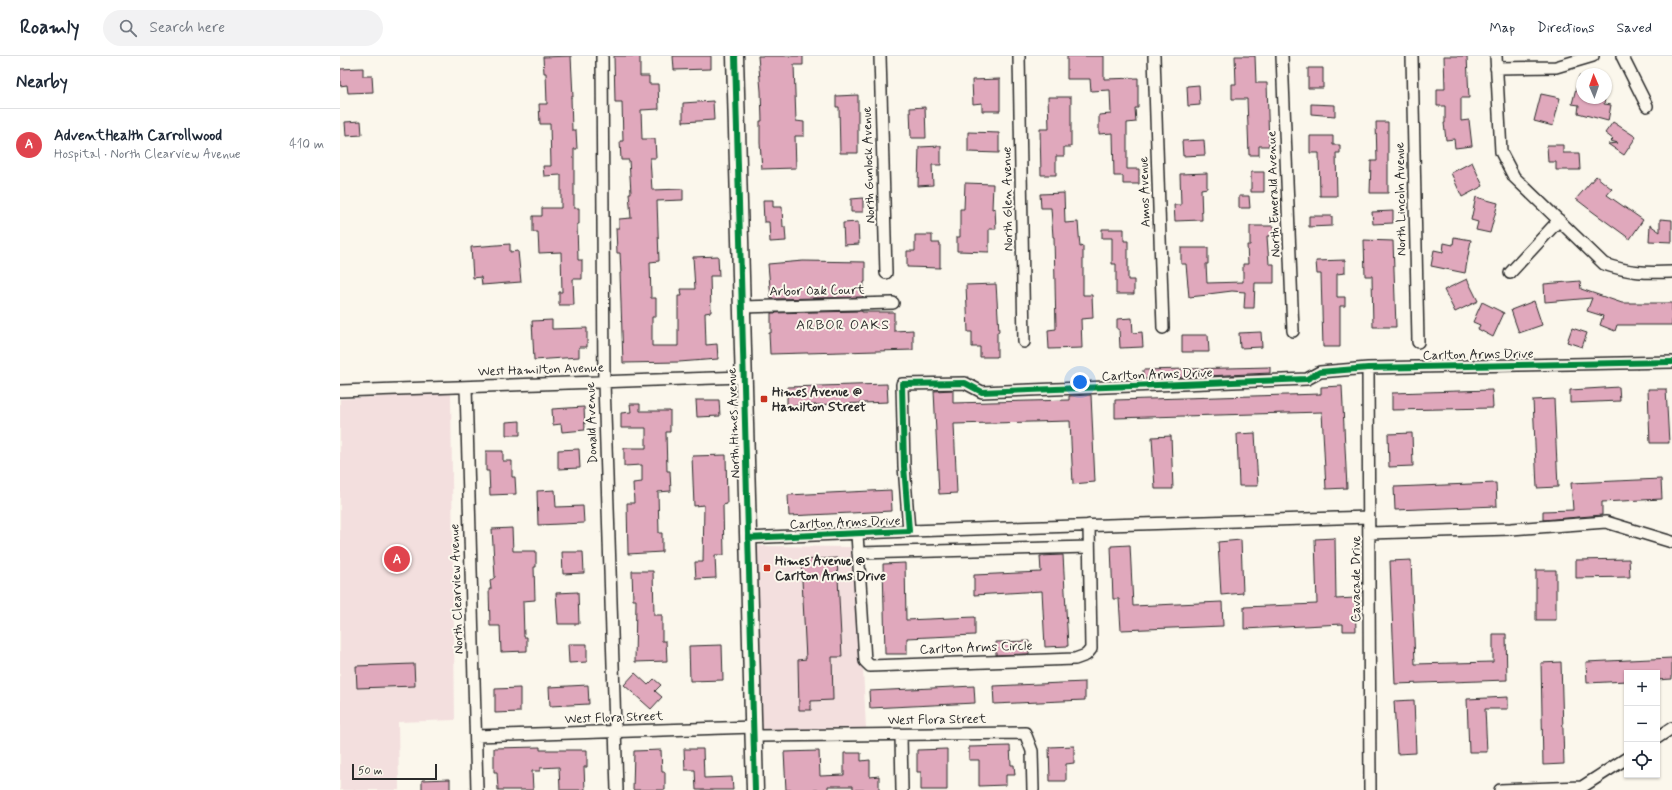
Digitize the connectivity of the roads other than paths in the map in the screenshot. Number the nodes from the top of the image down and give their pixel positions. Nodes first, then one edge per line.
1 (602, 56) edge
2 (735, 56) edge
3 (880, 56) edge
4 (1020, 56) edge
5 (1154, 56) edge
6 (1282, 56) edge
7 (1412, 56) edge
8 (1496, 56) edge
9 (1593, 56) edge
10 (1622, 56) edge
11 (1496, 68) junction
12 (1647, 106) dead end
13 (1559, 220) junction
14 (1672, 272) edge
15 (886, 273) dead end
16 (1510, 273) dead end
17 (893, 303) dead end
18 (742, 307) junction
19 (1164, 328) dead end
20 (1293, 331) dead end
21 (1024, 342) dead end
22 (1418, 342) dead end
23 (1672, 362) edge
24 (1368, 368) junction
25 (743, 377) junction
26 (604, 382) junction
27 (466, 387) junction
28 (340, 391) edge
29 (1369, 517) junction
30 (1088, 525) junction
31 (909, 531) junction
32 (1369, 533) junction
33 (857, 534) junction
34 (748, 538) junction
35 (1672, 542) edge
36 (1089, 547) junction
37 (858, 553) junction
38 (1672, 728) edge
39 (615, 732) junction
40 (754, 732) junction
41 (901, 735) junction
42 (476, 736) junction
43 (1660, 736) edge
44 (1624, 760) edge
45 (477, 790) edge
46 (617, 790) edge
47 (755, 790) edge
48 (902, 790) edge
49 (1033, 790) edge
50 (1370, 790) edge
51 (1500, 790) edge

1 - 26 street, Donald Avenue
2 - 18 street, North Himes Avenue
3 - 15 street, North Gunlock Avenue
4 - 21 street, North Glen Avenue
5 - 19 street, Amos Avenue
6 - 20 street, North Emerald Avenue
7 - 22 street, North Lincoln Avenue
8 - 11 street
9 - 11 street
10 - 12 street
11 - 13 street
13 - 14 street
13 - 16 street
17 - 18 street, Arbor Oak Court
18 - 25 street, North Himes Avenue
23 - 24 street, Carlton Arms Drive
24 - 29 street, Cavacade Drive
24 - 31 street, Carlton Arms Drive
25 - 26 street, West Hamilton Avenue
25 - 34 street, North Himes Avenue
26 - 27 street, West Hamilton Avenue
26 - 39 street, Donald Avenue
27 - 28 street, West Hamilton Avenue
27 - 42 street, North Clearview Avenue
29 - 30 street, Carlton Arms Drive
29 - 32 street, Cavacade Drive
30 - 31 street, Carlton Arms Drive
30 - 36 street, Carlton Arms Circle
31 - 33 street, Carlton Arms Drive
32 - 35 street
32 - 50 street, Cavacade Drive
33 - 34 street, Carlton Arms Drive
33 - 37 street, Carlton Arms Circle
34 - 40 street, North Himes Avenue
36 - 37 street
36 - 37 street, Carlton Arms Circle
38 - 43 street
39 - 40 street, West Flora Street
39 - 42 street, West Flora Street
39 - 46 street, Donald Avenue
40 - 41 street, West Flora Street
40 - 47 street, North Himes Avenue
41 - 48 street
41 - 49 street, West Flora Street
42 - 45 street, North Clearview Avenue
44 - 51 street

